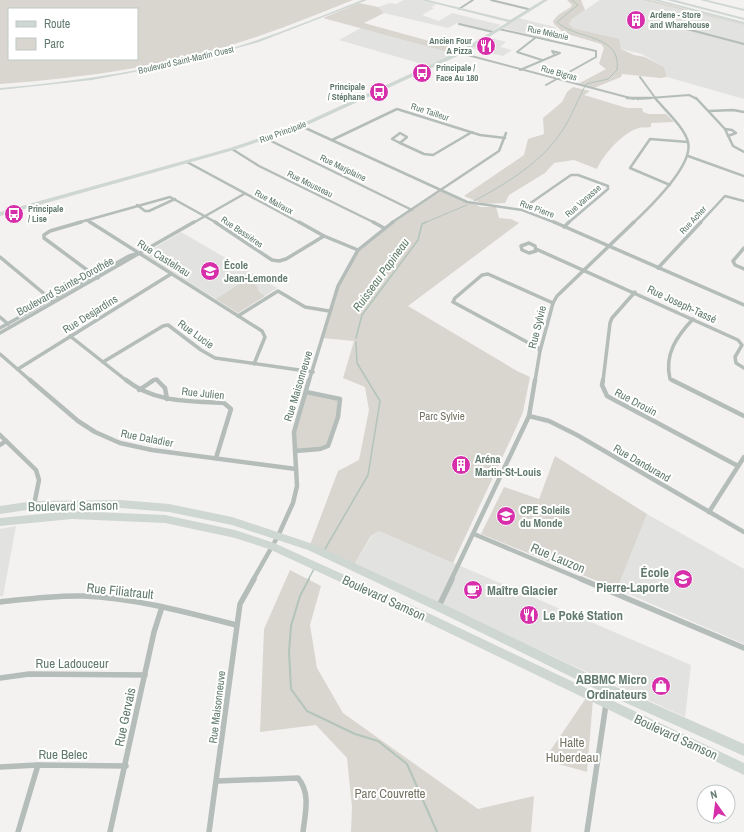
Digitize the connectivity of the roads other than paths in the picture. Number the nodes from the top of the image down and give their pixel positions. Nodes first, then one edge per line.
1 (356, 0) edge
2 (365, 0) edge
3 (423, 0) edge
4 (473, 0) edge
5 (491, 0) edge
6 (546, 0) edge
7 (654, 0) edge
8 (669, 0) edge
9 (689, 0) edge
10 (702, 0) edge
11 (710, 1) edge
12 (459, 9) junction
13 (528, 9) junction
14 (744, 10) edge
15 (744, 14) edge
16 (744, 19) edge
17 (509, 21) junction
18 (744, 22) edge
19 (459, 24) dead end
20 (683, 28) dead end
21 (499, 29) junction
22 (493, 32) junction
23 (535, 38) junction
24 (744, 44) edge
25 (460, 53) junction
26 (554, 54) dead end
27 (542, 60) junction
28 (520, 70) junction
29 (640, 77) dead end
30 (556, 79) junction
31 (546, 85) dead end
32 (0, 86) edge
33 (0, 89) edge
34 (655, 97) junction
35 (709, 111) junction
36 (744, 112) edge
37 (301, 126) junction
38 (725, 129) junction
39 (472, 132) junction
40 (506, 133) dead end
41 (728, 136) junction
42 (505, 138) junction
43 (267, 139) junction
44 (332, 140) junction
45 (688, 142) junction
46 (399, 143) junction
47 (232, 149) junction
48 (744, 152) edge
49 (688, 156) junction
50 (186, 162) junction
51 (744, 176) edge
52 (670, 185) junction
53 (443, 190) junction
54 (244, 194) junction
55 (175, 199) junction
56 (744, 201) edge
57 (137, 206) junction
58 (522, 209) junction
59 (412, 210) junction
60 (0, 214) edge
61 (206, 216) junction
62 (86, 220) junction
63 (564, 227) junction
64 (384, 228) junction
65 (324, 236) junction
66 (609, 246) junction
67 (744, 248) edge
68 (536, 249) junction
69 (358, 250) junction
70 (139, 253) junction
71 (0, 257) edge
72 (658, 268) junction
73 (744, 269) edge
74 (586, 270) junction
75 (171, 274) junction
76 (94, 275) junction
77 (98, 278) junction
78 (635, 292) junction
79 (51, 299) junction
80 (55, 302) junction
81 (553, 303) junction
82 (744, 305) edge
83 (329, 311) junction
84 (238, 316) junction
85 (0, 317) edge
86 (693, 319) junction
87 (7, 324) junction
88 (11, 327) junction
89 (0, 328) edge
90 (0, 333) edge
91 (70, 336) junction
92 (540, 351) junction
93 (0, 354) edge
94 (103, 362) junction
95 (254, 364) junction
96 (744, 368) edge
97 (18, 369) junction
98 (312, 372) junction
99 (139, 390) junction
100 (306, 392) junction
101 (167, 399) junction
102 (529, 416) junction
103 (744, 416) edge
104 (0, 435) edge
105 (6, 441) junction
106 (0, 445) edge
107 (295, 452) junction
108 (744, 457) edge
109 (216, 458) junction
110 (738, 466) junction
111 (296, 469) junction
112 (34, 505) junction
113 (0, 510) edge
114 (709, 512) junction
115 (0, 522) edge
116 (744, 532) edge
117 (474, 534) junction
118 (278, 536) junction
119 (271, 546) junction
120 (0, 602) edge
121 (162, 607) junction
122 (439, 607) junction
123 (236, 625) junction
124 (744, 648) edge
125 (145, 675) junction
126 (0, 678) edge
127 (610, 690) junction
128 (606, 704) junction
129 (744, 750) edge
130 (38, 765) junction
131 (126, 766) junction
132 (0, 767) edge
133 (744, 769) edge
134 (217, 781) junction
135 (18, 832) edge
136 (110, 832) edge
137 (209, 832) edge
138 (303, 832) edge
139 (587, 832) edge

1 - 32 street, Boulevard Saint-Martin Ouest
2 - 33 street, Boulevard Saint-Martin Ouest
3 - 12 street
4 - 12 street
5 - 13 street
6 - 13 street, Rue Principale
7 - 18 main road
8 - 16 highway
9 - 15 highway
10 - 11 main road
11 - 14 main road
12 - 17 street
13 - 17 street, Rue Principale
17 - 21 street, Rue Principale
19 - 22 street
20 - 24 street
21 - 22 street, Rue Principale
21 - 23 street, Rue Mélanie
22 - 25 street, Rue Principale
23 - 27 street
23 - 30 street, Rue Mélanie
25 - 28 street, Rue Bigras
25 - 37 street, Rue Principale
26 - 27 street
27 - 28 street
28 - 30 street, Rue Bigras
29 - 34 street
30 - 31 street
30 - 34 street, Rue Bigras
34 - 35 street, Rue Bigras
34 - 45 street
35 - 36 street
35 - 38 street, Rue Bigras
37 - 43 street, Rue Principale
37 - 44 street, Rue Pierre
38 - 41 street
38 - 41 street
39 - 42 street, Rue Tailleur
39 - 44 street, Rue Tailleur
39 - 46 street
40 - 42 street, Rue Maisonneuve
41 - 48 street
42 - 53 street, Rue Maisonneuve
43 - 47 street, Rue Principale
43 - 59 street, Rue Marjolaine
44 - 53 street, Rue Pierre
45 - 49 street
45 - 52 street
46 - 46 street
47 - 50 street, Rue Principale
47 - 64 street, Rue Mousseau
49 - 51 street
49 - 52 street, Rue Sylvie
50 - 54 street, Rue Malraux
50 - 60 street, Rue Principale
52 - 66 street, Rue Sylvie
53 - 58 street, Rue Pierre
53 - 59 street, Rue Maisonneuve
54 - 61 street, Boulevard Sainte-Dorothée
54 - 65 street, Rue Malraux
55 - 57 street
55 - 57 street
55 - 61 street, Rue Bessières
56 - 72 street, Rue Acher
57 - 62 street
58 - 63 street, Rue Pierre
58 - 63 street, Rue Vanasse
59 - 64 street, Rue Maisonneuve
61 - 65 street, Rue Bessières
61 - 70 street, Boulevard Sainte-Dorothée
62 - 70 street, Rue Castelnau
62 - 76 street
63 - 66 street, Rue Pierre
64 - 69 street, Rue Maisonneuve
65 - 69 street, Rue Malraux
66 - 72 street, Rue Pierre
66 - 74 street, Rue Sylvie
67 - 73 street
68 - 68 street
68 - 74 street, Rue Joseph-Tassé
69 - 83 street, Rue Maisonneuve
70 - 75 street, Rue Castelnau
70 - 76 street, Boulevard Sainte-Dorothée
70 - 77 street, Boulevard Sainte-Dorothée
71 - 79 street
72 - 82 street, Rue Pierre
74 - 78 street, Rue Joseph-Tassé
74 - 81 street, Rue Sylvie
75 - 84 street, Rue Castelnau
75 - 91 street, Rue Desjardins
76 - 77 street
76 - 79 street, Boulevard Sainte-Dorothée
77 - 80 street, Boulevard Sainte-Dorothée
78 - 86 street, Rue Joseph-Tassé
78 - 110 street, Rue Drouin
79 - 80 street
79 - 87 street, Boulevard Sainte-Dorothée
80 - 88 street, Boulevard Sainte-Dorothée
81 - 92 street, Rue Sylvie
81 - 92 street
83 - 84 street
83 - 98 street, Rue Maisonneuve
84 - 95 street, Rue Castelnau
85 - 87 street
86 - 96 street, Rue Joseph-Tassé
86 - 103 street
87 - 88 street
87 - 89 street, Boulevard Sainte-Dorothée
88 - 90 street, Boulevard Sainte-Dorothée
91 - 94 street, Rue Julien
91 - 97 street, Rue Desjardins
92 - 102 street, Rue Sylvie
93 - 97 street, Rue Daladier
94 - 95 street, Rue Lucie
94 - 99 street, Rue Julien
95 - 98 street, Rue Lucie
97 - 109 street, Rue Daladier
98 - 100 street, Rue Maisonneuve
99 - 101 street, Rue Julien
99 - 101 street, Rue Julien
100 - 107 street, Rue Maisonneuve
100 - 107 street
101 - 109 street, Rue Julien
102 - 114 street, Rue Dandurand
102 - 117 street, Rue Sylvie
104 - 105 street
105 - 106 street
105 - 112 street
107 - 111 street, Rue Maisonneuve
108 - 110 street
109 - 111 street, Rue Daladier
110 - 114 street
111 - 118 street, Rue Maisonneuve
112 - 113 street, Boulevard Samson
112 - 118 street, Boulevard Samson
114 - 116 street, Rue Dandurand
115 - 119 street, Boulevard Samson
117 - 122 street, Rue Sylvie
117 - 124 street, Rue Lauzon
118 - 119 street, Rue Maisonneuve
118 - 122 street, Boulevard Samson
119 - 123 street, Rue Maisonneuve
119 - 128 street, Boulevard Samson
120 - 121 street, Rue Filiatrault
121 - 123 street, Rue Filiatrault
121 - 125 street, Rue Gervais
122 - 127 street, Boulevard Samson
123 - 134 street, Rue Maisonneuve
125 - 126 street, Rue Ladouceur
125 - 131 street, Rue Gervais
127 - 128 street
127 - 129 street, Boulevard Samson
128 - 133 street, Boulevard Samson
128 - 139 street
130 - 131 street, Rue Belec
130 - 132 street, Rue Belec
130 - 135 street
131 - 136 street, Rue Gervais
134 - 137 street, Rue Maisonneuve
134 - 138 street

